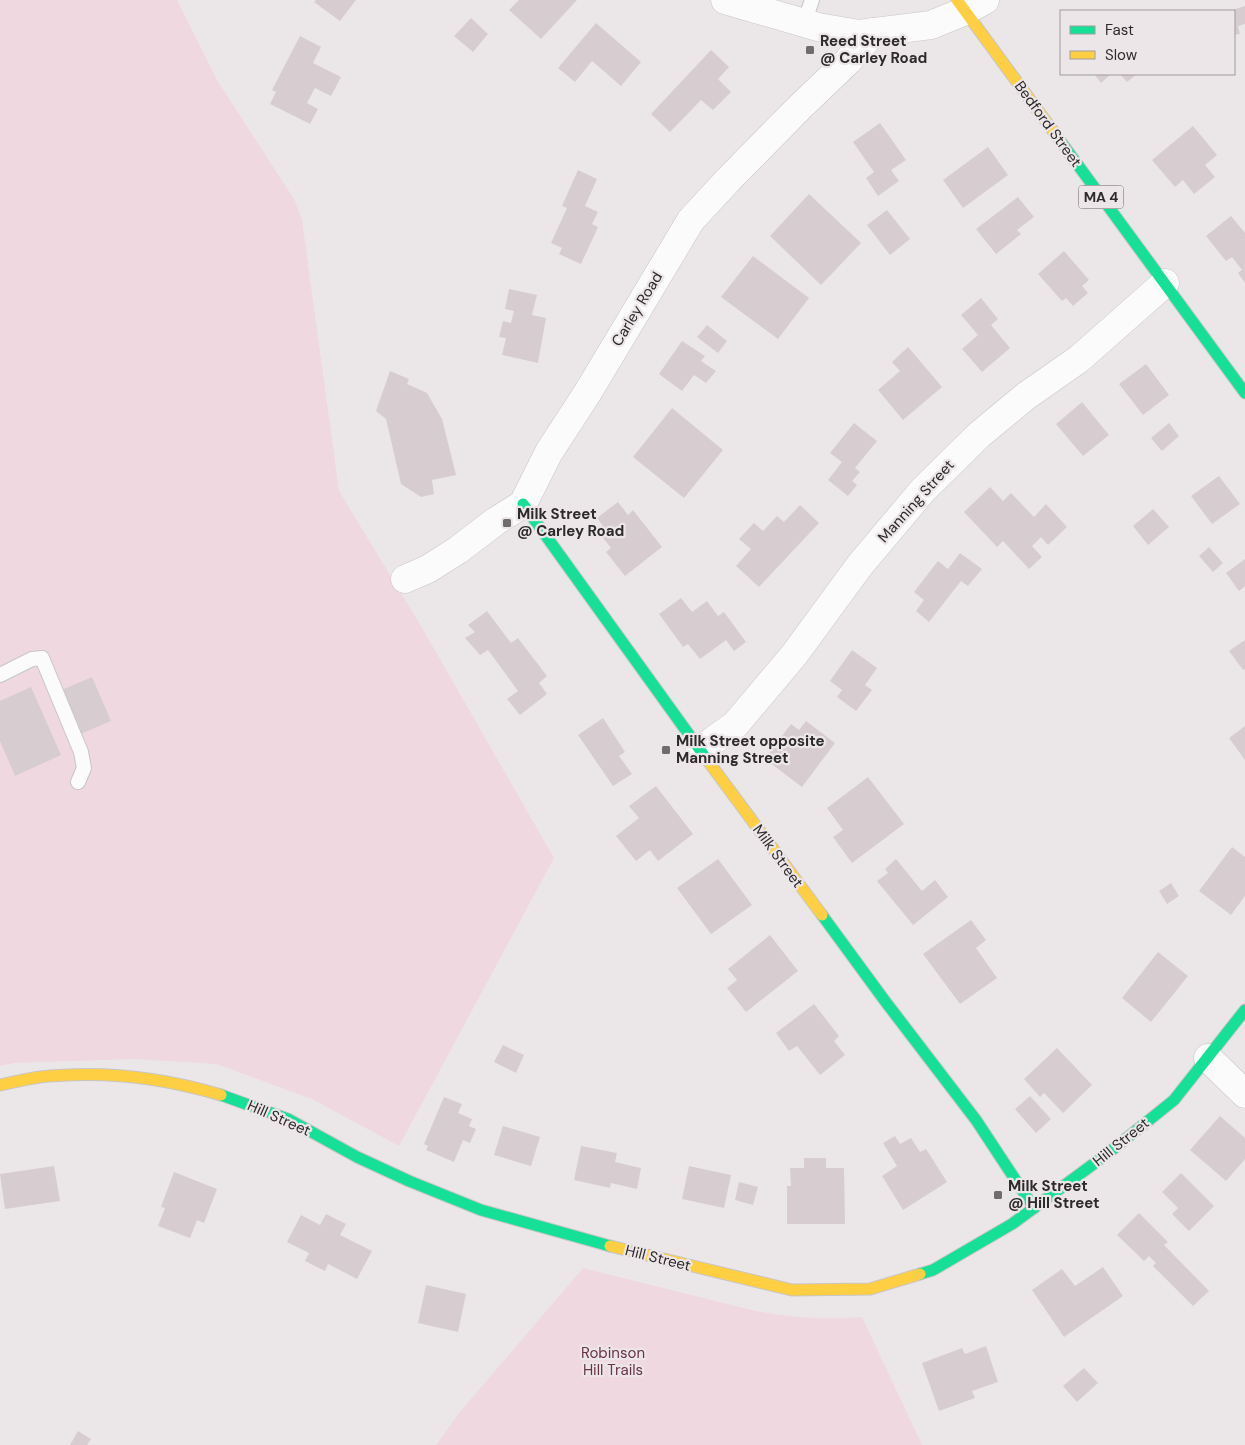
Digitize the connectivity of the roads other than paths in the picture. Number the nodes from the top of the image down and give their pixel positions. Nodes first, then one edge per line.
1 (725, 0) edge
2 (969, 4) edge
3 (808, 12) edge
4 (873, 32) junction
5 (1165, 283) junction
6 (1245, 393) edge
7 (523, 504) junction
8 (405, 579) dead end
9 (0, 675) edge
10 (700, 750) junction
11 (78, 782) dead end
12 (1245, 1010) edge
13 (1208, 1058) junction
14 (0, 1086) edge
15 (1245, 1094) edge
16 (1034, 1208) junction

1 - 3 street
2 - 4 street
2 - 5 street, Bedford Street / MA 4
3 - 4 street
4 - 7 street, Carley Road
5 - 6 street, Bedford Street / MA 4
5 - 10 street, Manning Street
7 - 8 street
7 - 10 street, Milk Street
9 - 11 lane
10 - 16 street, Milk Street
12 - 13 street, Hill Street
13 - 15 street
13 - 16 street, Hill Street
14 - 16 street, Hill Street

